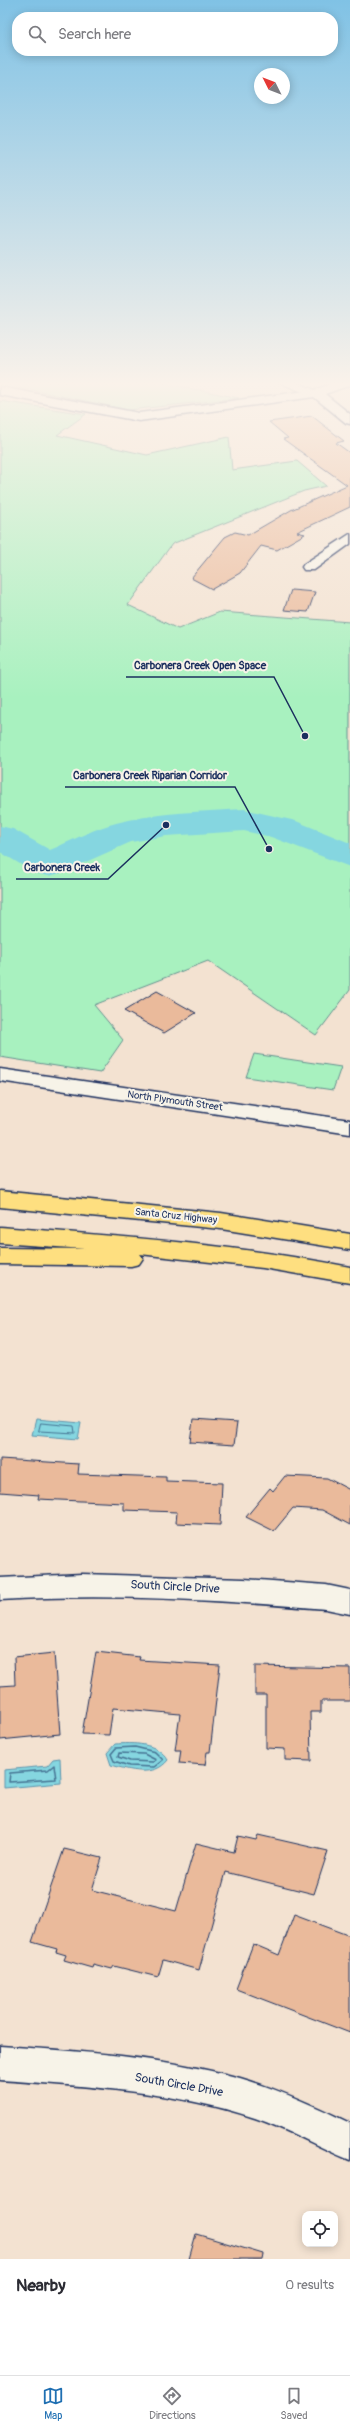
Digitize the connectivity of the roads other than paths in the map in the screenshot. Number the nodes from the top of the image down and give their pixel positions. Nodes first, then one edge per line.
1 (350, 538) edge
2 (309, 567) dead end
3 (0, 1075) edge
4 (350, 1127) edge
5 (0, 1184) edge
6 (0, 1199) edge
7 (104, 1209) junction
8 (0, 1235) edge
9 (350, 1242) edge
10 (0, 1256) edge
11 (229, 1256) junction
12 (350, 1275) edge
13 (0, 1589) edge
14 (350, 1602) edge
15 (0, 2063) edge
16 (350, 2142) edge

1 - 2 street
3 - 4 street, North Plymouth Street
5 - 7 highway
6 - 7 highway, Santa Cruz Highway
7 - 9 highway, Santa Cruz Highway
8 - 11 highway
10 - 11 highway
11 - 12 highway
13 - 14 street, South Circle Drive
15 - 16 street, South Circle Drive

